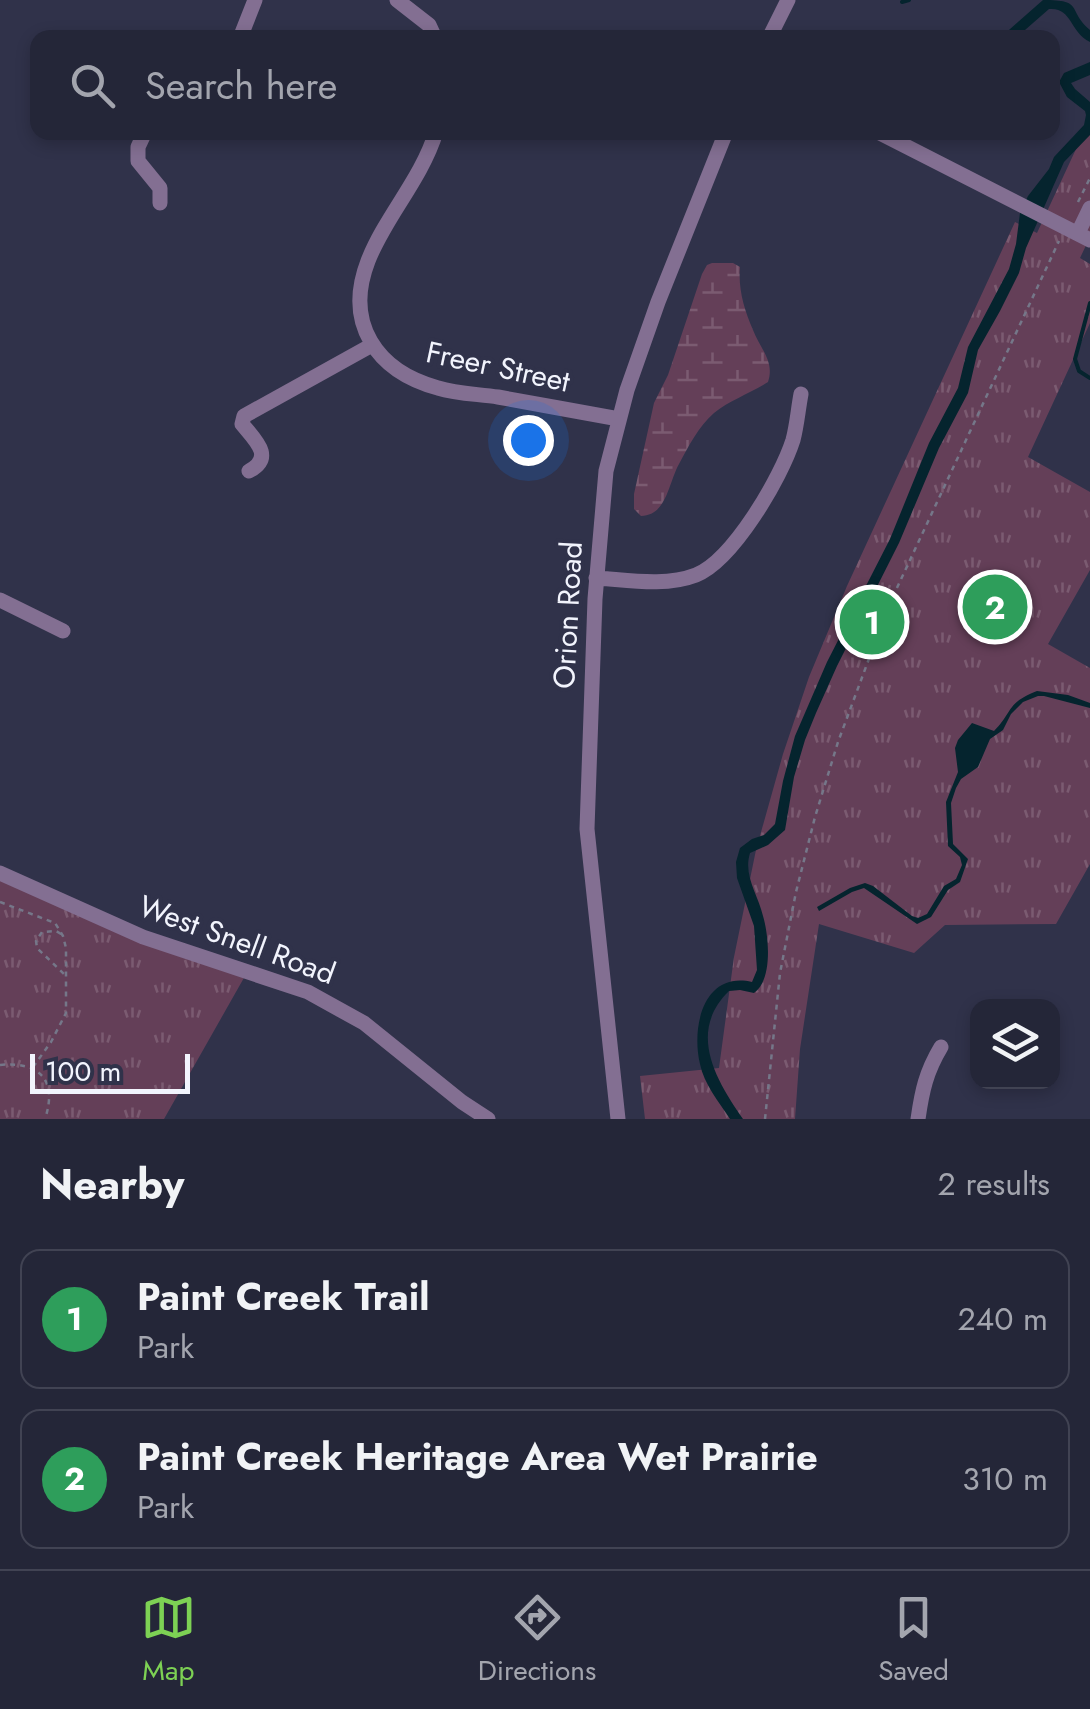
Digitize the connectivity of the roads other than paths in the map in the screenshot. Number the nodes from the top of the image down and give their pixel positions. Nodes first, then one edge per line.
1 (254, 0) edge
2 (397, 0) edge
3 (788, 0) edge
4 (243, 30) edge
5 (431, 30) edge
6 (772, 30) edge
7 (141, 140) edge
8 (433, 140) edge
9 (723, 140) edge
10 (894, 140) edge
11 (160, 203) dead end
12 (1090, 208) edge
13 (1078, 233) edge
14 (372, 345) junction
15 (800, 394) dead end
16 (619, 419) junction
17 (249, 471) dead end
18 (596, 578) junction
19 (0, 600) edge
20 (63, 631) dead end
21 (0, 873) edge
22 (941, 1048) dead end
23 (488, 1119) edge
24 (618, 1119) edge
25 (918, 1119) edge

1 - 4 street
2 - 5 street
3 - 6 street
7 - 11 street
8 - 14 street
9 - 16 street, Orion Road
10 - 13 street
12 - 13 street
14 - 16 street, Freer Street
14 - 17 street
15 - 18 street
16 - 18 street, Orion Road
18 - 24 street, Orion Road
19 - 20 street
21 - 23 street, West Snell Road
22 - 25 street

